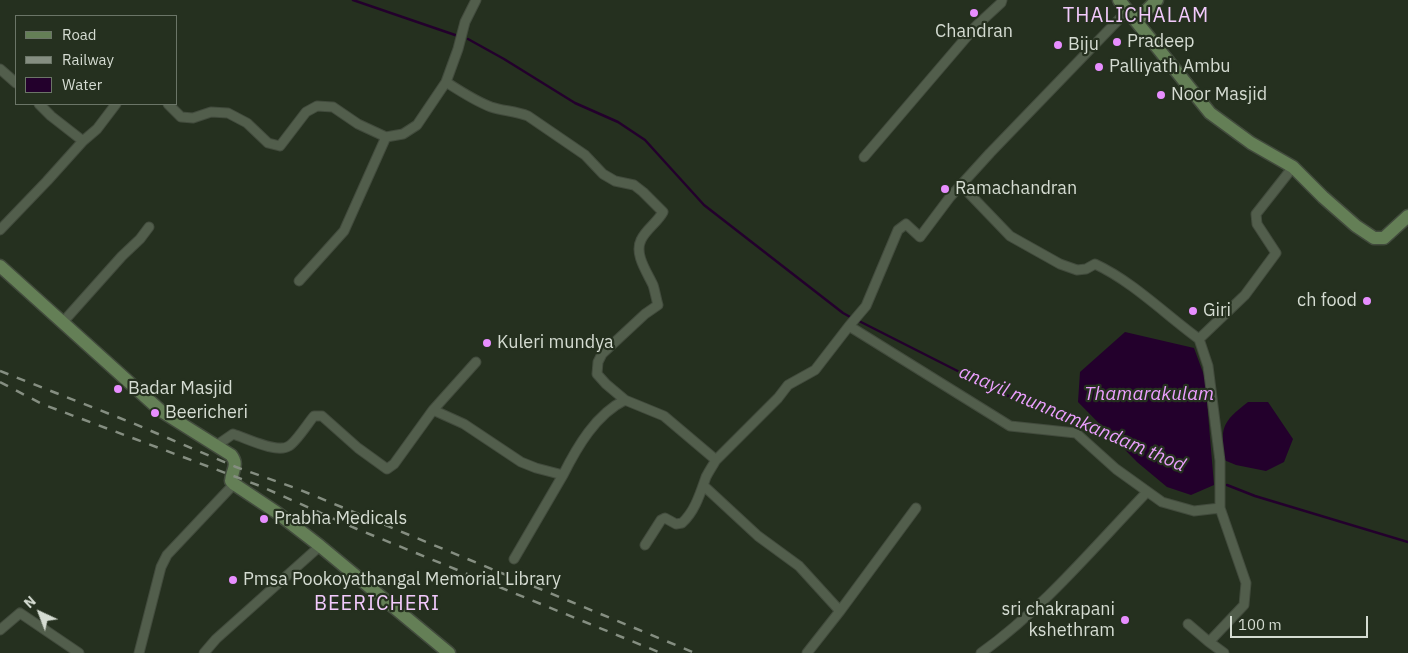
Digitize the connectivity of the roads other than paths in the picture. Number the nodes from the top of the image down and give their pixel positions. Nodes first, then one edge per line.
1 (476, 0) edge
2 (1002, 0) edge
3 (1119, 0) edge
4 (1157, 0) edge
5 (1128, 11) junction
6 (1136, 21) junction
7 (0, 69) edge
8 (15, 82) edge
9 (446, 82) junction
10 (40, 105) edge
11 (115, 105) edge
12 (169, 105) edge
13 (386, 137) junction
14 (83, 141) junction
15 (864, 156) dead end
16 (1293, 167) junction
17 (961, 185) junction
18 (1408, 216) edge
19 (149, 227) dead end
20 (0, 230) edge
21 (0, 266) edge
22 (298, 281) dead end
23 (853, 321) junction
24 (62, 322) junction
25 (1200, 339) junction
26 (476, 362) dead end
27 (625, 400) junction
28 (433, 410) junction
29 (217, 445) junction
30 (716, 460) junction
31 (563, 475) junction
32 (234, 484) junction
33 (704, 486) junction
34 (1147, 492) junction
35 (916, 508) dead end
36 (1220, 508) junction
37 (645, 545) dead end
38 (320, 546) junction
39 (514, 559) dead end
40 (840, 611) junction
41 (1188, 624) dead end
42 (0, 630) edge
43 (1209, 642) junction
44 (79, 653) edge
45 (139, 653) edge
46 (204, 653) edge
47 (448, 653) edge
48 (807, 653) edge
49 (981, 653) edge
50 (1224, 653) edge

1 - 9 street
2 - 15 street
3 - 5 main road
4 - 6 main road
5 - 6 main road
5 - 17 street
6 - 16 main road
7 - 8 street
9 - 13 street
9 - 27 street
10 - 14 street
11 - 14 street
12 - 13 street
13 - 22 street
14 - 20 street
16 - 18 main road
16 - 25 street
17 - 23 street
17 - 25 street
19 - 24 street
21 - 24 main road
23 - 30 street
23 - 34 street
24 - 29 main road
25 - 36 street
26 - 28 street
27 - 30 street
27 - 31 street
28 - 29 street
28 - 31 street
29 - 32 main road
30 - 33 street
31 - 39 street
32 - 38 main road
32 - 45 street
33 - 37 street
33 - 40 street
34 - 36 street
34 - 49 street
35 - 40 street
36 - 43 street
38 - 46 street
38 - 47 main road
40 - 48 street
41 - 43 street
42 - 44 street
43 - 50 street

